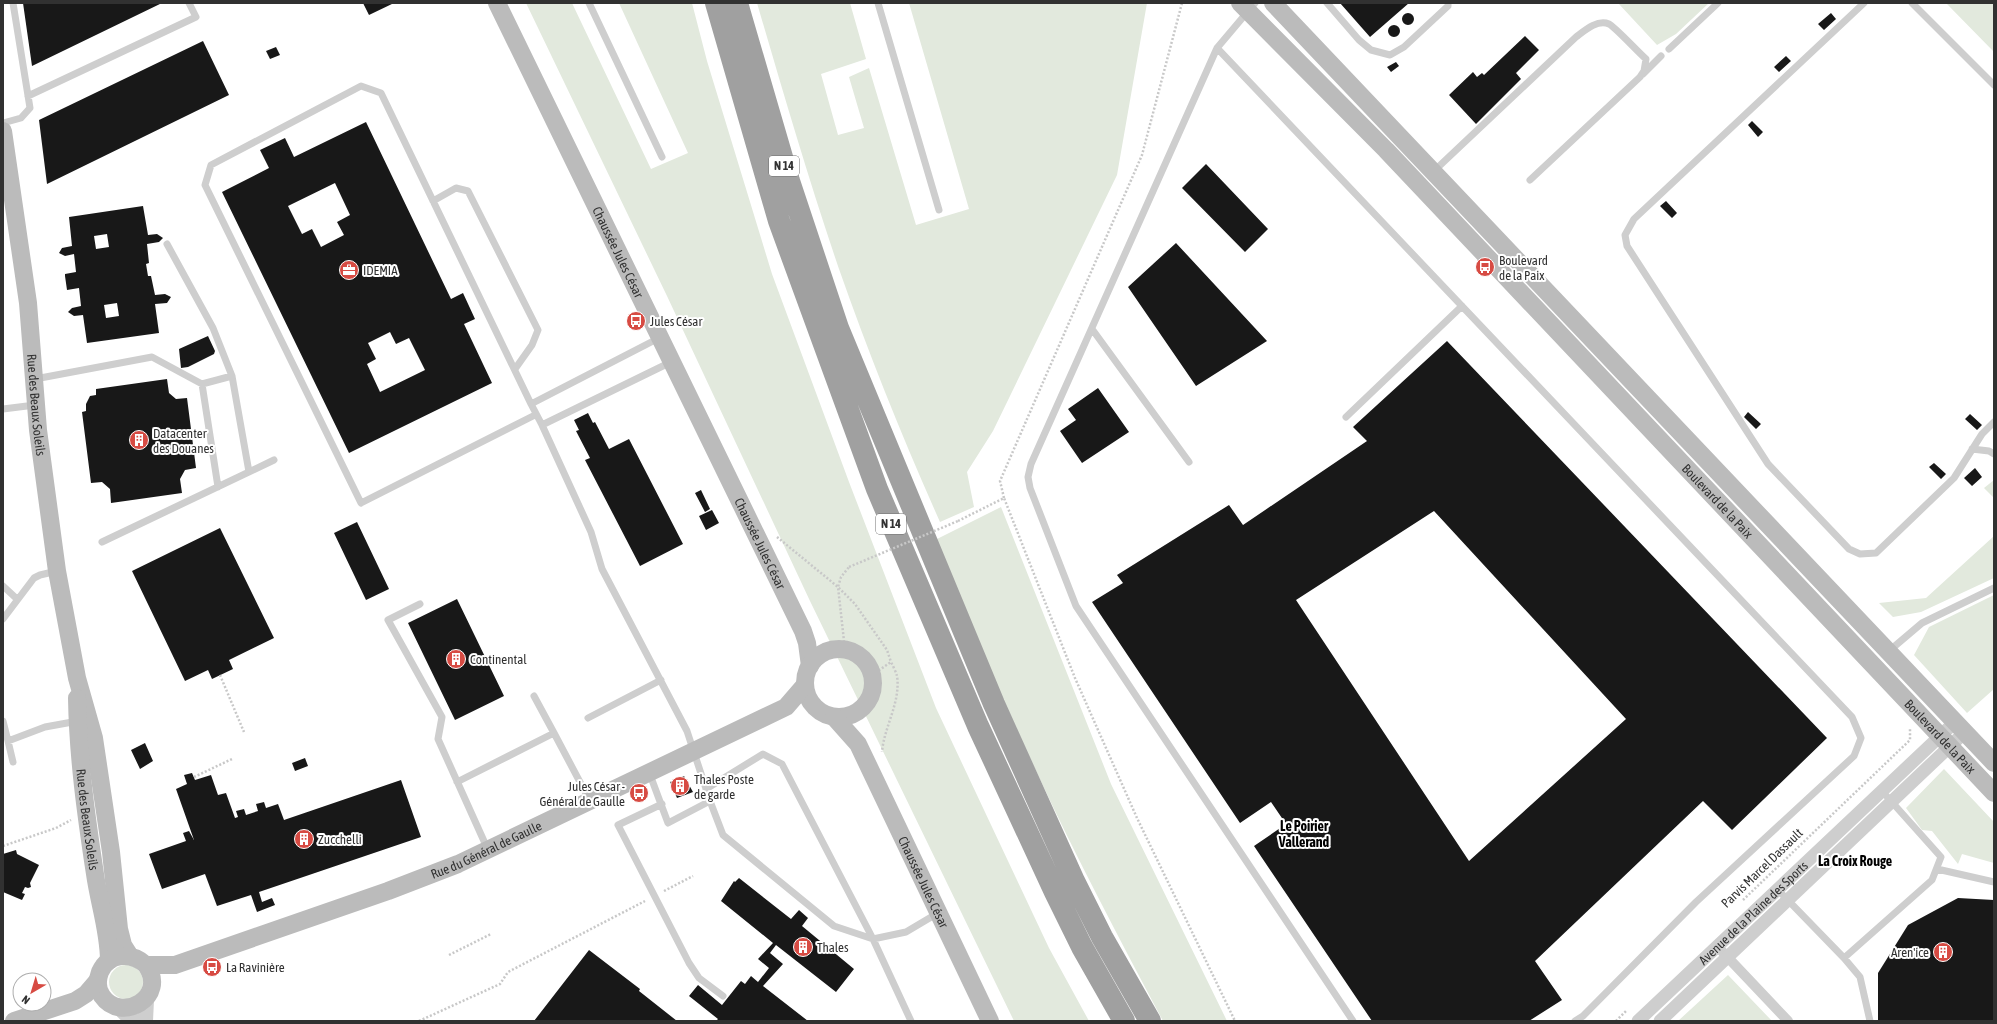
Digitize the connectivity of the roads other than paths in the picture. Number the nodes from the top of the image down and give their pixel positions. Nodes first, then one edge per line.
1 (13, 3) edge
2 (189, 3) edge
3 (497, 3) edge
4 (589, 3) edge
5 (716, 3) edge
6 (737, 3) edge
7 (878, 3) edge
8 (1273, 3) edge
9 (1327, 3) edge
10 (1448, 3) edge
11 (1718, 3) edge
12 (1864, 3) edge
13 (1912, 3) edge
14 (1248, 6) edge
15 (1217, 48) junction
16 (1669, 50) dead end
17 (1661, 56) dead end
18 (1640, 77) junction
19 (1994, 85) edge
20 (28, 96) junction
21 (3, 123) edge
22 (3, 131) edge
23 (662, 157) dead end
24 (1434, 171) junction
25 (1530, 180) dead end
26 (433, 201) junction
27 (939, 210) dead end
28 (167, 244) dead end
29 (1462, 306) junction
30 (1092, 330) junction
31 (659, 338) junction
32 (670, 362) junction
33 (514, 369) junction
34 (232, 376) junction
35 (34, 379) junction
36 (202, 384) junction
37 (531, 404) junction
38 (35, 405) junction
39 (3, 410) edge
40 (535, 415) junction
41 (1346, 417) dead end
42 (1994, 422) edge
43 (542, 425) junction
44 (1972, 449) junction
45 (1994, 454) edge
46 (274, 460) dead end
47 (1189, 462) dead end
48 (249, 472) junction
49 (218, 487) junction
50 (102, 542) dead end
51 (57, 571) junction
52 (3, 586) edge
53 (1994, 588) edge
54 (17, 599) junction
55 (420, 604) dead end
56 (3, 619) edge
57 (803, 631) junction
58 (838, 650) junction
59 (1888, 651) junction
60 (810, 666) junction
61 (660, 680) junction
62 (805, 685) junction
63 (534, 696) dead end
64 (786, 707) junction
65 (816, 708) junction
66 (862, 708) junction
67 (834, 717) junction
68 (588, 718) dead end
69 (84, 719) junction
70 (3, 721) edge
71 (1960, 727) junction
72 (554, 733) junction
73 (8, 741) junction
74 (1945, 742) junction
75 (858, 744) junction
76 (692, 751) junction
77 (13, 762) dead end
78 (1994, 763) edge
79 (649, 772) junction
80 (457, 782) junction
81 (706, 789) junction
82 (1882, 791) junction
83 (1994, 793) edge
84 (590, 801) junction
85 (710, 801) junction
86 (1892, 802) junction
87 (662, 804) junction
88 (91, 812) junction
89 (488, 850) junction
90 (1937, 868) junction
91 (1994, 882) edge
92 (1777, 889) junction
93 (1787, 900) junction
94 (939, 913) junction
95 (873, 939) junction
96 (1717, 946) junction
97 (130, 956) junction
98 (1727, 957) junction
99 (1844, 958) junction
100 (109, 961) junction
101 (146, 965) junction
102 (175, 965) junction
103 (98, 980) junction
104 (152, 982) junction
105 (723, 996) dead end
106 (146, 1000) junction
107 (75, 1001) junction
108 (120, 1011) edge
109 (14, 1021) edge
110 (146, 1021) edge
111 (911, 1021) edge
112 (990, 1021) edge
113 (1124, 1021) edge
114 (1150, 1021) edge
115 (1353, 1021) edge
116 (1575, 1021) edge
117 (1638, 1021) edge
118 (1660, 1021) edge
119 (1788, 1021) edge
120 (1870, 1021) edge

1 - 20 lane
2 - 20 lane
3 - 31 main road, Chaussée Jules César
4 - 23 lane
5 - 113 highway, N 14
6 - 114 highway, N 14
7 - 27 lane
8 - 24 main road, Boulevard de la Paix
9 - 10 lane
11 - 16 lane
12 - 44 lane
13 - 19 lane
14 - 15 lane
14 - 74 main road, Boulevard de la Paix
15 - 29 lane
15 - 30 lane
17 - 18 lane
18 - 24 lane
18 - 25 lane
20 - 21 lane
22 - 35 main road, Rue des Beaux Soleils
24 - 59 main road, Boulevard de la Paix
26 - 33 lane
26 - 33 lane
26 - 40 lane
28 - 34 lane
29 - 41 lane
29 - 116 lane
30 - 47 lane
30 - 115 lane
31 - 32 main road, Chaussée Jules César
31 - 37 lane
32 - 43 lane
32 - 57 main road, Chaussée Jules César
33 - 37 lane
34 - 36 lane
34 - 48 lane
35 - 36 lane
35 - 38 main road, Rue des Beaux Soleils
36 - 49 lane
37 - 40 lane
38 - 39 lane
38 - 51 main road, Rue des Beaux Soleils
40 - 43 lane
42 - 44 lane
43 - 61 lane
44 - 45 lane
46 - 48 lane
48 - 49 lane
49 - 50 lane
51 - 54 lane
51 - 69 main road, Rue des Beaux Soleils
52 - 54 lane
53 - 59 lane
54 - 56 lane
55 - 80 lane
57 - 58 main road, Chaussée Jules César
57 - 60 main road, Chaussée Jules César
58 - 60 main road
58 - 66 main road
59 - 71 main road, Boulevard de la Paix
60 - 62 main road
61 - 68 lane
61 - 76 lane
62 - 64 main road, Rue du Général de Gaulle
62 - 65 main road
63 - 72 lane
64 - 65 main road, Rue du Général de Gaulle
64 - 76 main road, Rue du Général de Gaulle
65 - 67 main road
66 - 67 main road
66 - 75 main road, Chaussée Jules César
67 - 75 main road, Chaussée Jules César
69 - 73 lane
69 - 88 main road, Rue des Beaux Soleils
70 - 73 lane
71 - 74 street, Avenue de la Plaine des Sports
71 - 78 main road, Boulevard de la Paix
72 - 80 lane
72 - 84 lane
73 - 77 lane
74 - 82 street, Avenue de la Plaine des Sports
74 - 83 main road, Boulevard de la Paix
74 - 86 street, Avenue de la Plaine des Sports
75 - 94 main road, Chaussée Jules César
76 - 79 main road, Rue du Général de Gaulle
76 - 81 lane
79 - 84 main road, Rue du Général de Gaulle
79 - 87 lane
80 - 89 lane
81 - 85 lane
81 - 95 lane
82 - 86 lane
82 - 92 street, Avenue de la Plaine des Sports
84 - 89 main road, Rue du Général de Gaulle
85 - 87 lane
85 - 95 lane
86 - 90 lane
86 - 93 street, Avenue de la Plaine des Sports
87 - 105 lane
88 - 97 main road, Rue des Beaux Soleils
88 - 100 main road, Rue des Beaux Soleils
89 - 102 main road, Rue du Général de Gaulle
90 - 91 lane
90 - 99 lane
92 - 93 lane
92 - 96 street, Avenue de la Plaine des Sports
93 - 98 street, Avenue de la Plaine des Sports
93 - 99 lane
94 - 95 lane
94 - 112 main road, Chaussée Jules César
95 - 111 lane
96 - 98 street
96 - 117 street, Avenue de la Plaine des Sports
97 - 100 main road
97 - 101 main road
98 - 118 street, Avenue de la Plaine des Sports
98 - 119 street
99 - 120 lane
100 - 103 main road
101 - 102 main road
101 - 104 main road
102 - 104 main road
103 - 107 main road
103 - 108 main road
104 - 106 main road
106 - 108 main road
106 - 110 street
107 - 108 main road
107 - 109 main road

